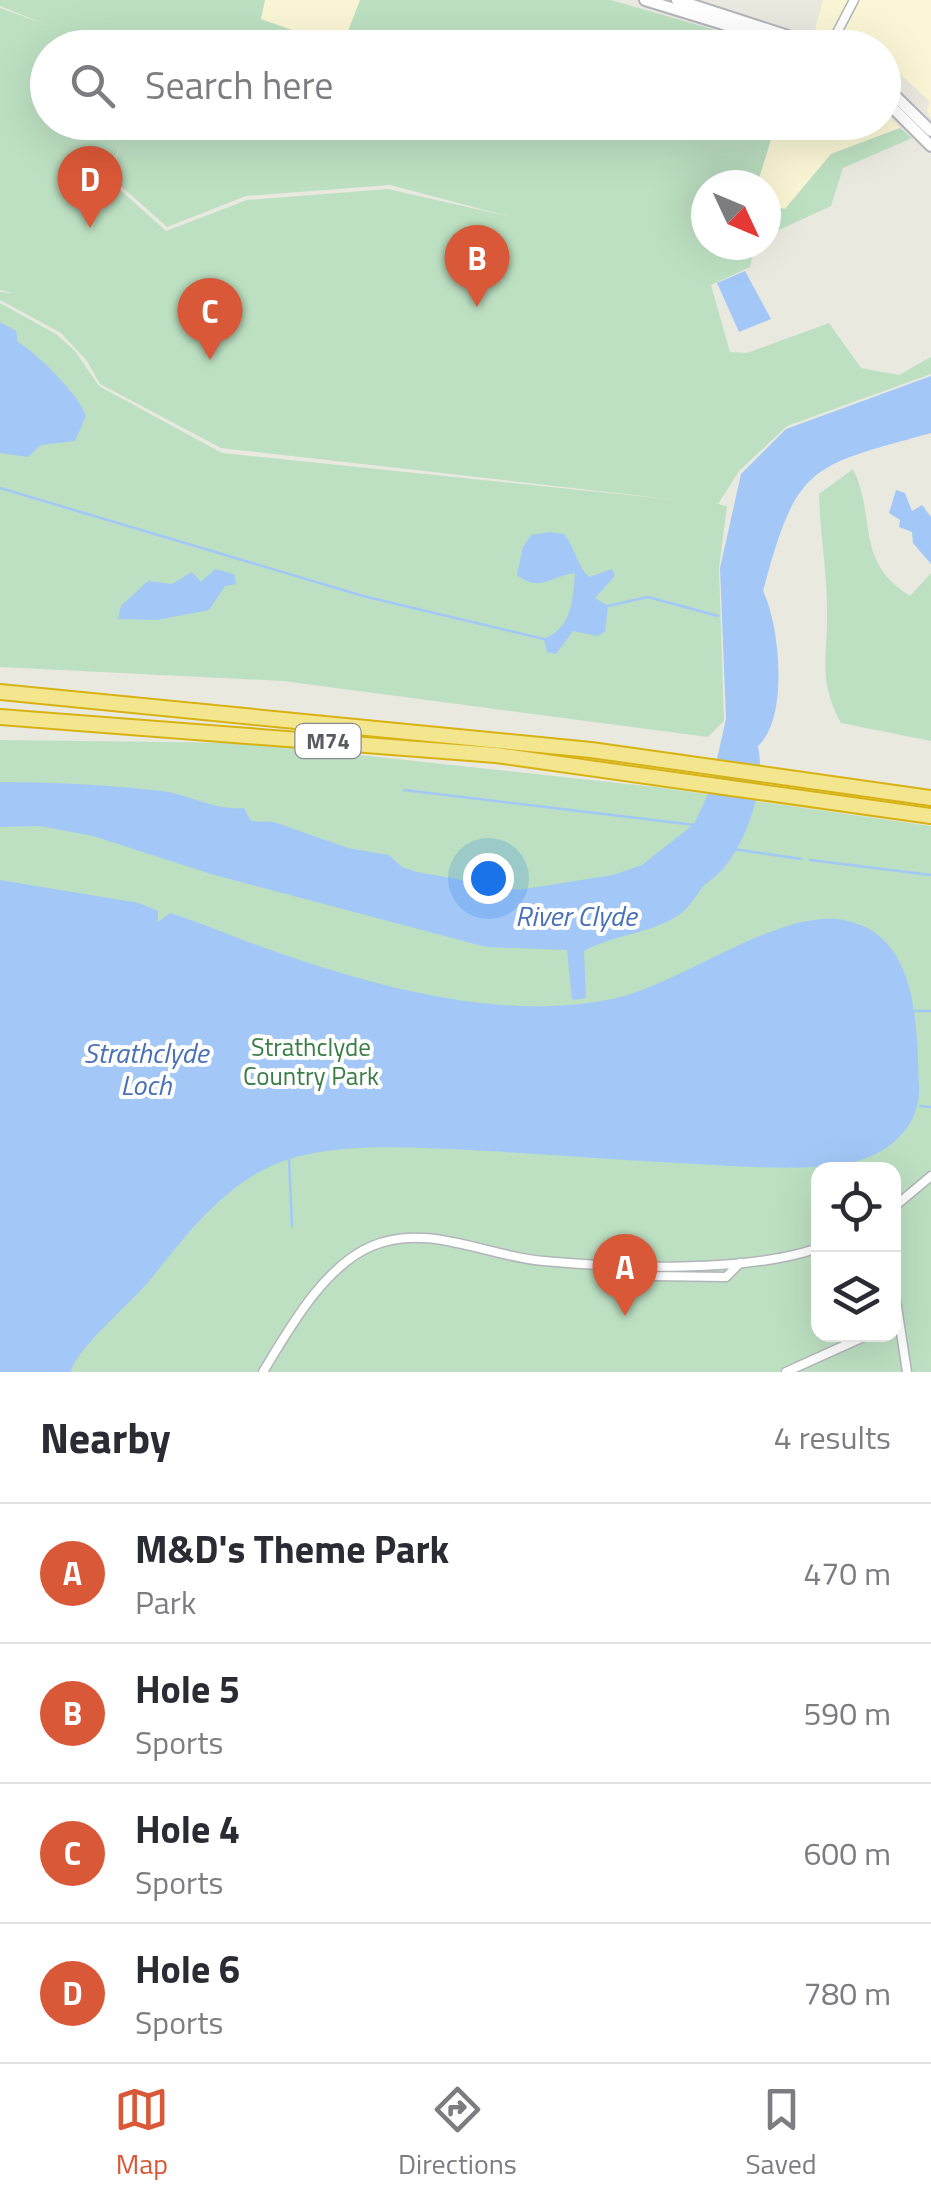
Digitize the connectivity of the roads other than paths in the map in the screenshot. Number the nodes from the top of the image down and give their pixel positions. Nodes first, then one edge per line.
1 (645, 0) edge
2 (677, 0) edge
3 (854, 0) edge
4 (742, 30) edge
5 (771, 30) edge
6 (837, 30) edge
7 (901, 102) edge
8 (901, 115) edge
9 (931, 131) edge
10 (931, 146) edge
11 (0, 692) edge
12 (0, 700) edge
13 (100, 702) junction
14 (0, 717) edge
15 (931, 798) edge
16 (931, 816) edge
17 (931, 1176) edge
18 (901, 1202) edge
19 (811, 1249) edge
20 (846, 1342) edge
21 (900, 1342) edge
22 (265, 1372) edge
23 (786, 1372) edge
24 (907, 1372) edge

1 - 4 main road
2 - 5 main road
3 - 6 street
7 - 9 main road
8 - 10 main road
11 - 13 highway
12 - 13 highway, M74
13 - 15 highway, M74
14 - 16 highway, M74
17 - 18 street
19 - 22 street
20 - 23 street
21 - 24 street

